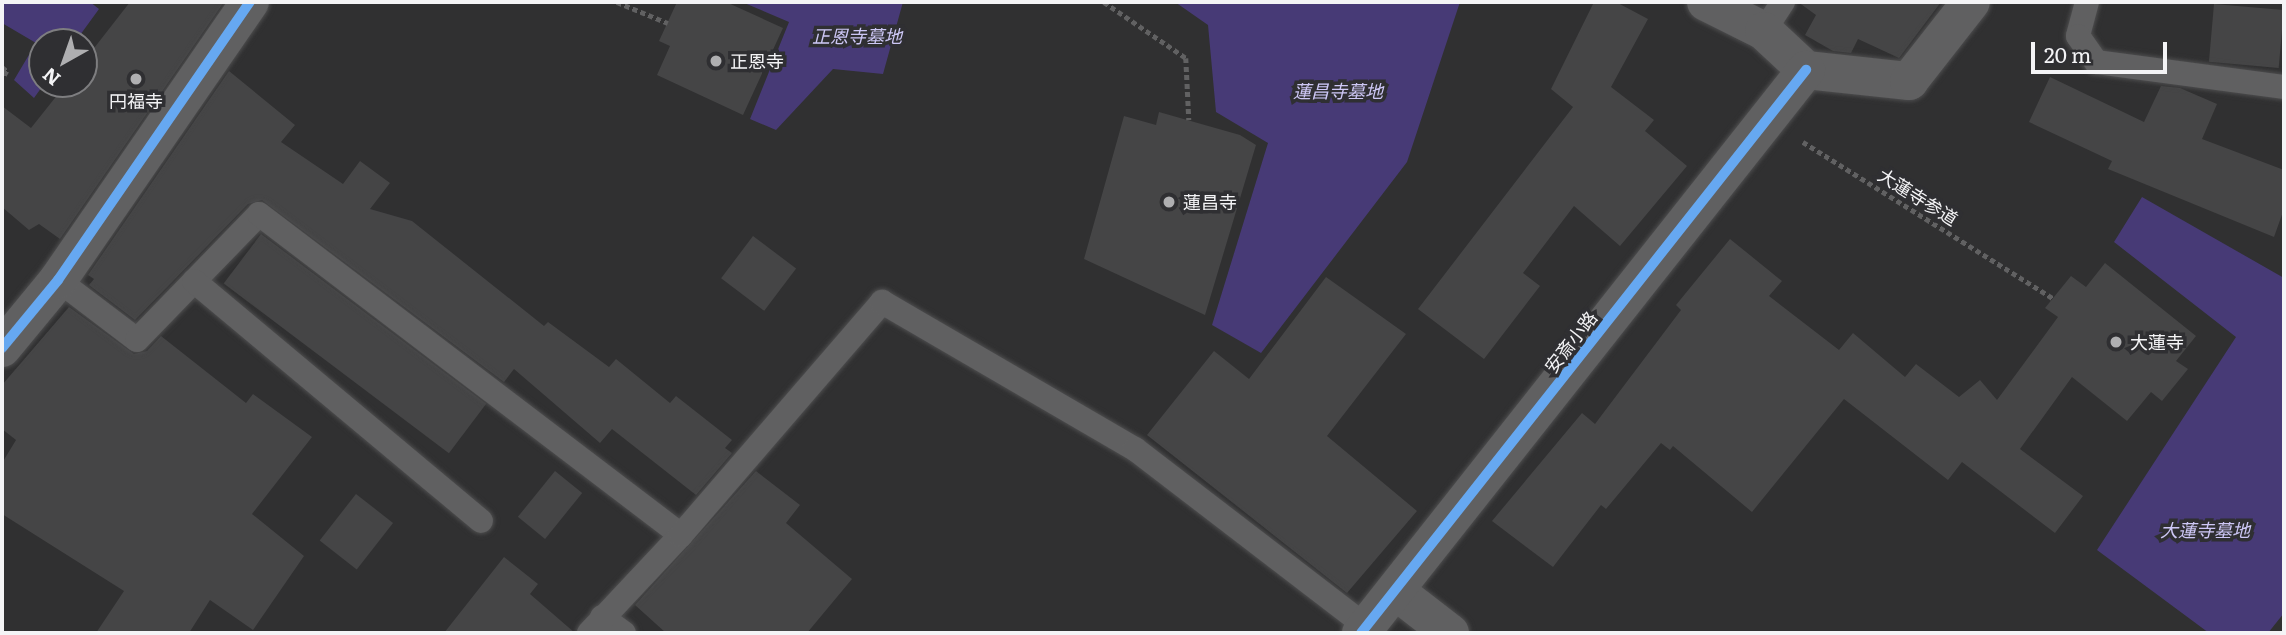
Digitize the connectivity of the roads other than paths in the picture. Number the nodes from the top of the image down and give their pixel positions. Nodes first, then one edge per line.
1 (250, 2) edge
2 (1706, 2) edge
3 (1971, 2) edge
4 (2087, 2) edge
5 (1773, 16) edge
6 (1806, 70) junction
7 (2284, 87) edge
8 (58, 280) junction
9 (194, 281) junction
10 (2, 348) edge
11 (481, 521) dead end
12 (681, 535) junction
13 (1397, 592) junction
14 (595, 625) edge
15 (1364, 630) edge
16 (624, 633) edge
17 (1450, 633) edge

1 - 8 street
2 - 5 street
3 - 6 street
4 - 7 lane
5 - 6 street
6 - 13 street, 安斎小路
8 - 9 lane
8 - 10 street
9 - 11 lane
9 - 12 lane
12 - 14 lane
12 - 15 lane
13 - 15 street, 安斎小路
13 - 17 street
14 - 16 lane

